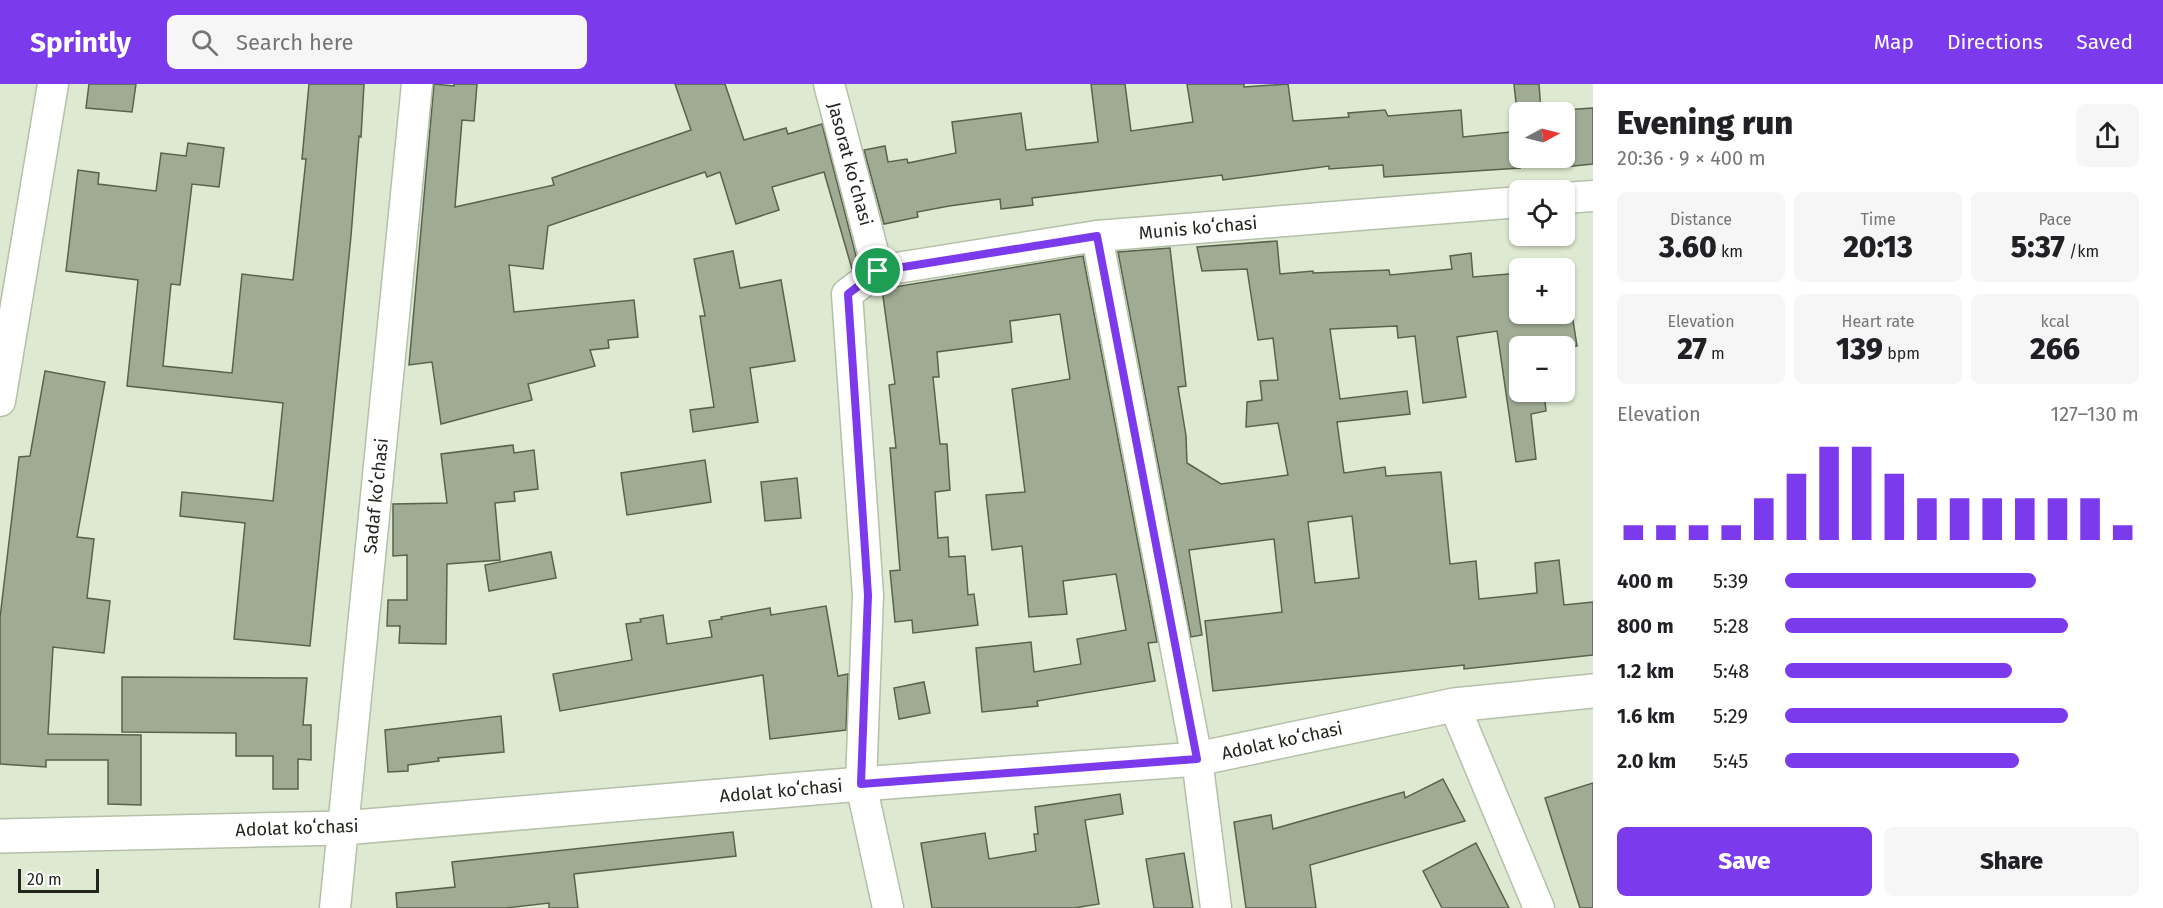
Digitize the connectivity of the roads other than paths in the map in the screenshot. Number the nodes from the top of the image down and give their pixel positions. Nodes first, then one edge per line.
1 (52, 84) edge
2 (417, 84) edge
3 (829, 84) edge
4 (1593, 196) edge
5 (1575, 197) edge
6 (1509, 203) edge
7 (1097, 236) junction
8 (878, 271) junction
9 (0, 401) edge
10 (1593, 692) edge
11 (1454, 705) junction
12 (1197, 759) junction
13 (861, 784) junction
14 (343, 828) junction
15 (0, 836) edge
16 (335, 908) edge
17 (888, 908) edge
18 (1216, 908) edge
19 (1539, 908) edge

1 - 9 street
2 - 14 street, Sadaf koʻchasi
3 - 8 street, Jasorat koʻchasi
4 - 5 street
6 - 7 street, Munis koʻchasi
7 - 8 street, Munis koʻchasi
7 - 12 street
8 - 13 street
10 - 11 street, Adolat koʻchasi
11 - 12 street, Adolat koʻchasi
11 - 19 street
12 - 13 street, Adolat koʻchasi
12 - 18 street
13 - 14 street, Adolat koʻchasi
13 - 17 street
14 - 15 street, Adolat koʻchasi
14 - 16 street, Sadaf koʻchasi

